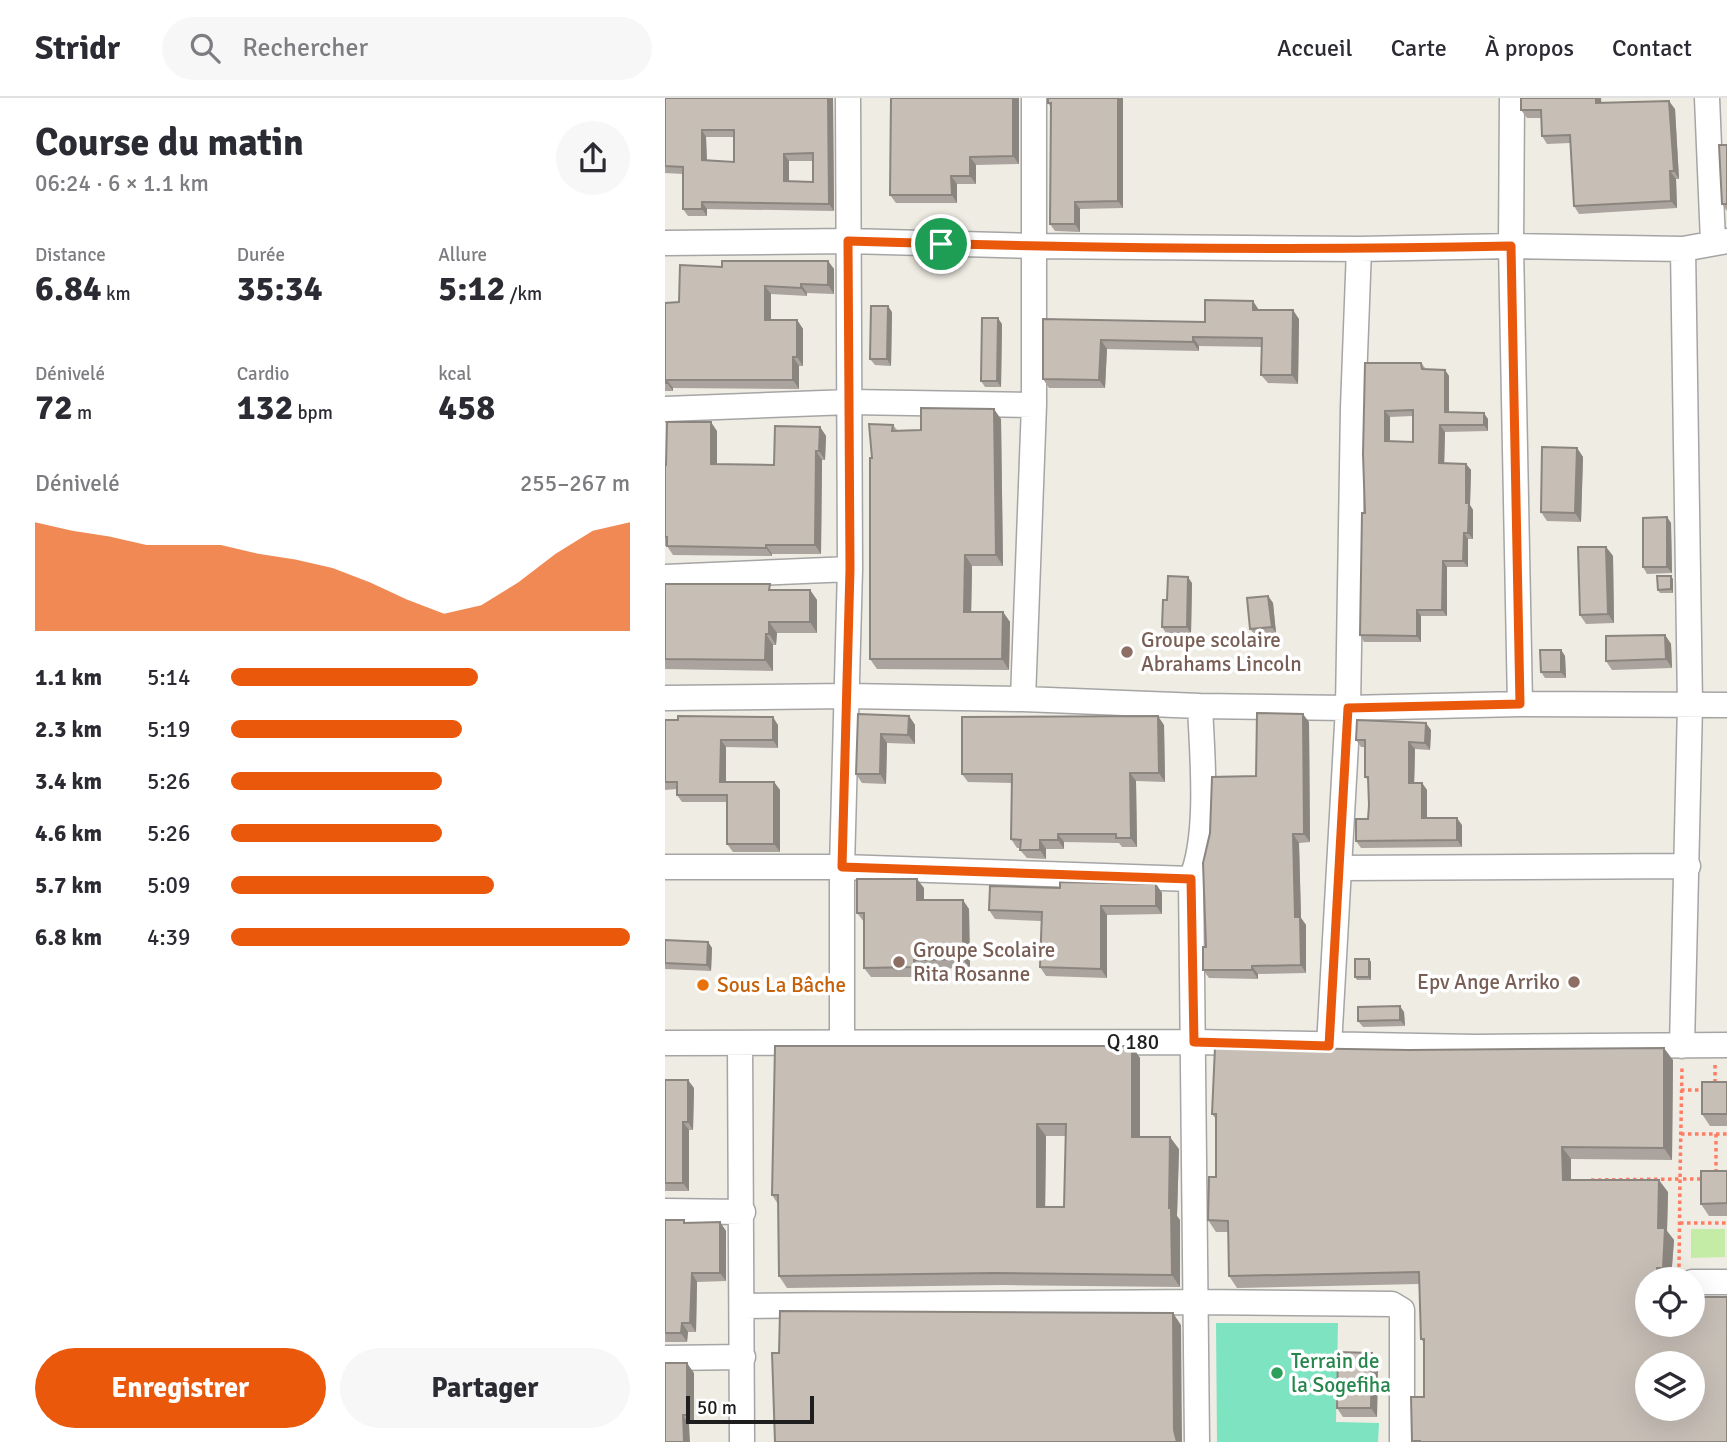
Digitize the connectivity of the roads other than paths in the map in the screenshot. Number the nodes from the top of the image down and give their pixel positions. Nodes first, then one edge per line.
1 (848, 98) edge
2 (1034, 98) edge
3 (1512, 98) edge
4 (1707, 98) edge
5 (848, 241) junction
6 (1720, 241) edge
7 (665, 243) edge
8 (1034, 246) junction
9 (1511, 246) junction
10 (1359, 249) junction
11 (1683, 249) junction
12 (850, 402) junction
13 (1034, 405) junction
14 (665, 408) edge
15 (850, 569) junction
16 (665, 577) edge
17 (847, 695) junction
18 (665, 698) edge
19 (1023, 699) junction
20 (1520, 704) junction
21 (1690, 705) junction
22 (1727, 705) edge
23 (1200, 706) junction
24 (1348, 708) junction
25 (1688, 866) junction
26 (665, 867) edge
27 (842, 867) junction
28 (1340, 868) junction
29 (1191, 879) junction
30 (842, 1042) junction
31 (1194, 1042) junction
32 (665, 1043) edge
33 (740, 1043) junction
34 (1727, 1045) edge
35 (1329, 1046) junction
36 (1682, 1046) junction
37 (665, 1211) edge
38 (743, 1212) junction
39 (1705, 1278) edge
40 (1727, 1282) edge
41 (1197, 1302) junction
42 (742, 1306) junction
43 (743, 1357) junction
44 (665, 1358) edge
45 (742, 1442) edge
46 (1197, 1442) edge
47 (1402, 1442) edge

1 - 5 street
2 - 8 street
3 - 9 street
4 - 6 street
5 - 7 street
5 - 8 street
5 - 12 street
6 - 11 street
8 - 10 street
8 - 13 street
9 - 10 street
9 - 11 street
9 - 20 street
10 - 24 street
11 - 21 street
12 - 13 street
12 - 14 street
12 - 15 street
13 - 19 street
15 - 16 street
15 - 17 street
17 - 18 street
17 - 19 street
17 - 27 street
19 - 23 street
20 - 21 street
20 - 24 street
21 - 22 street
21 - 25 street
23 - 24 street
23 - 29 street
24 - 28 street
25 - 28 street
25 - 36 street
26 - 27 street
27 - 29 street
27 - 30 street
28 - 35 street
29 - 31 street
30 - 31 street, Q 180
30 - 33 street, Q 180
31 - 35 street, Q 180
31 - 41 street
32 - 33 street, Q 180
33 - 38 street
34 - 36 street, Q 180
35 - 36 street, Q 180
37 - 38 street
38 - 42 street
39 - 40 street
41 - 42 street
41 - 46 street
41 - 47 street
42 - 43 street
43 - 44 street
43 - 45 street

